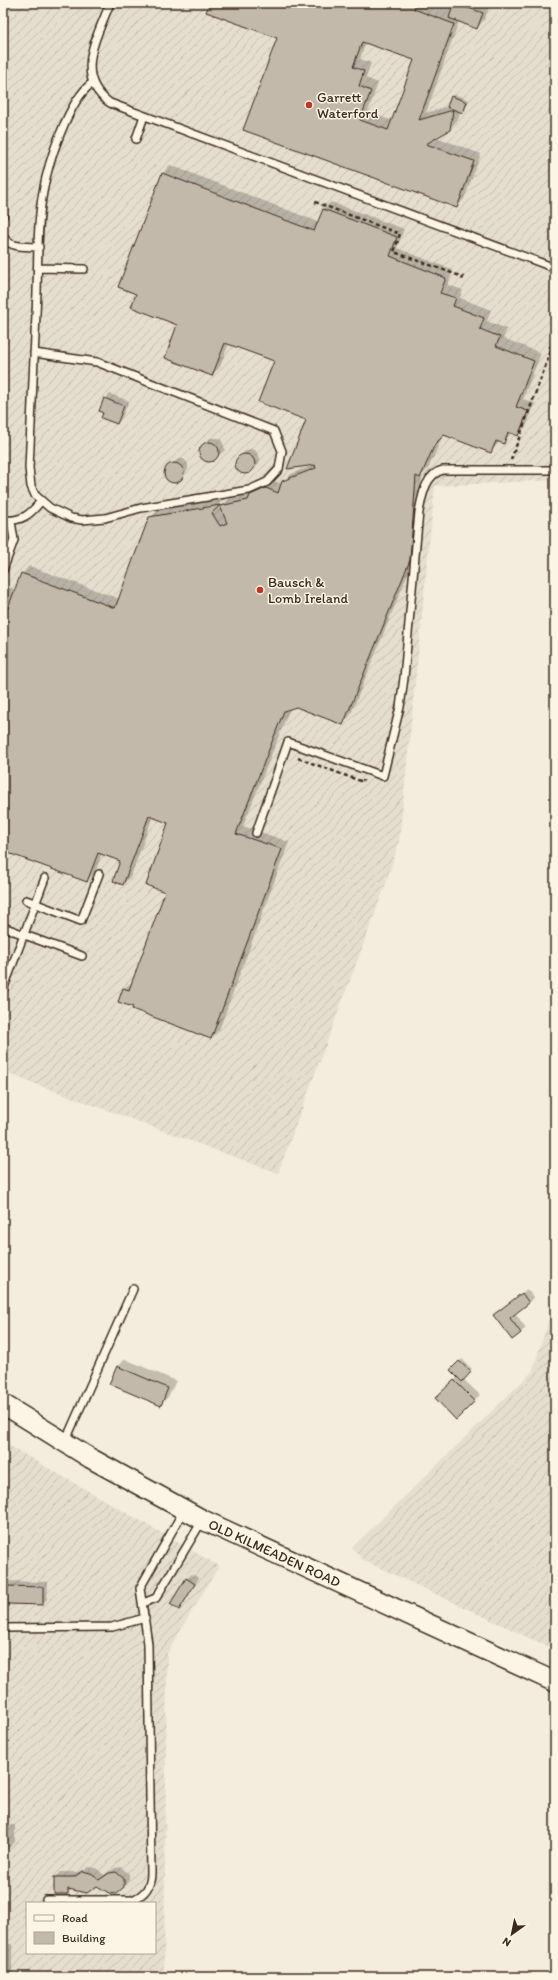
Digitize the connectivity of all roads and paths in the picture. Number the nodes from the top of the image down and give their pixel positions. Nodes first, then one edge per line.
1 (110, 3) edge
2 (92, 83) junction
3 (144, 116) junction
4 (136, 140) dead end
5 (3, 193) edge
6 (315, 202) dead end
7 (3, 216) edge
8 (3, 236) edge
9 (39, 247) junction
10 (38, 268) junction
11 (555, 268) edge
12 (84, 269) dead end
13 (462, 280) dead end
14 (555, 334) edge
15 (34, 353) junction
16 (508, 470) junction
17 (555, 470) edge
18 (41, 501) junction
19 (3, 520) edge
20 (11, 521) junction
21 (3, 570) edge
22 (256, 833) dead end
23 (99, 874) dead end
24 (45, 878) dead end
25 (26, 900) dead end
26 (36, 904) junction
27 (3, 927) edge
28 (24, 935) junction
29 (82, 956) dead end
30 (3, 990) edge
31 (133, 1289) dead end
32 (3, 1404) edge
33 (64, 1442) junction
34 (184, 1510) junction
35 (203, 1520) junction
36 (143, 1603) junction
37 (146, 1618) junction
38 (3, 1628) edge
39 (555, 1682) edge
40 (46, 1900) dead end

1 - 2 lane
2 - 3 lane
2 - 9 lane
3 - 4 lane
3 - 11 lane
5 - 7 lane
6 - 13 path
8 - 9 lane
9 - 10 lane
10 - 12 lane
10 - 15 lane
14 - 16 path
15 - 18 lane
15 - 18 lane
16 - 17 lane
16 - 22 lane
18 - 20 lane
19 - 20 lane
20 - 21 lane
23 - 26 lane
24 - 26 lane
25 - 26 lane
26 - 28 lane
27 - 28 lane
28 - 29 lane
28 - 30 lane
31 - 33 lane
32 - 33 street, OLD KILMEADEN ROAD
33 - 34 street, OLD KILMEADEN ROAD
34 - 35 street, OLD KILMEADEN ROAD
34 - 36 lane
35 - 36 lane
35 - 39 street, OLD KILMEADEN ROAD
36 - 37 lane
37 - 38 lane
37 - 40 lane

